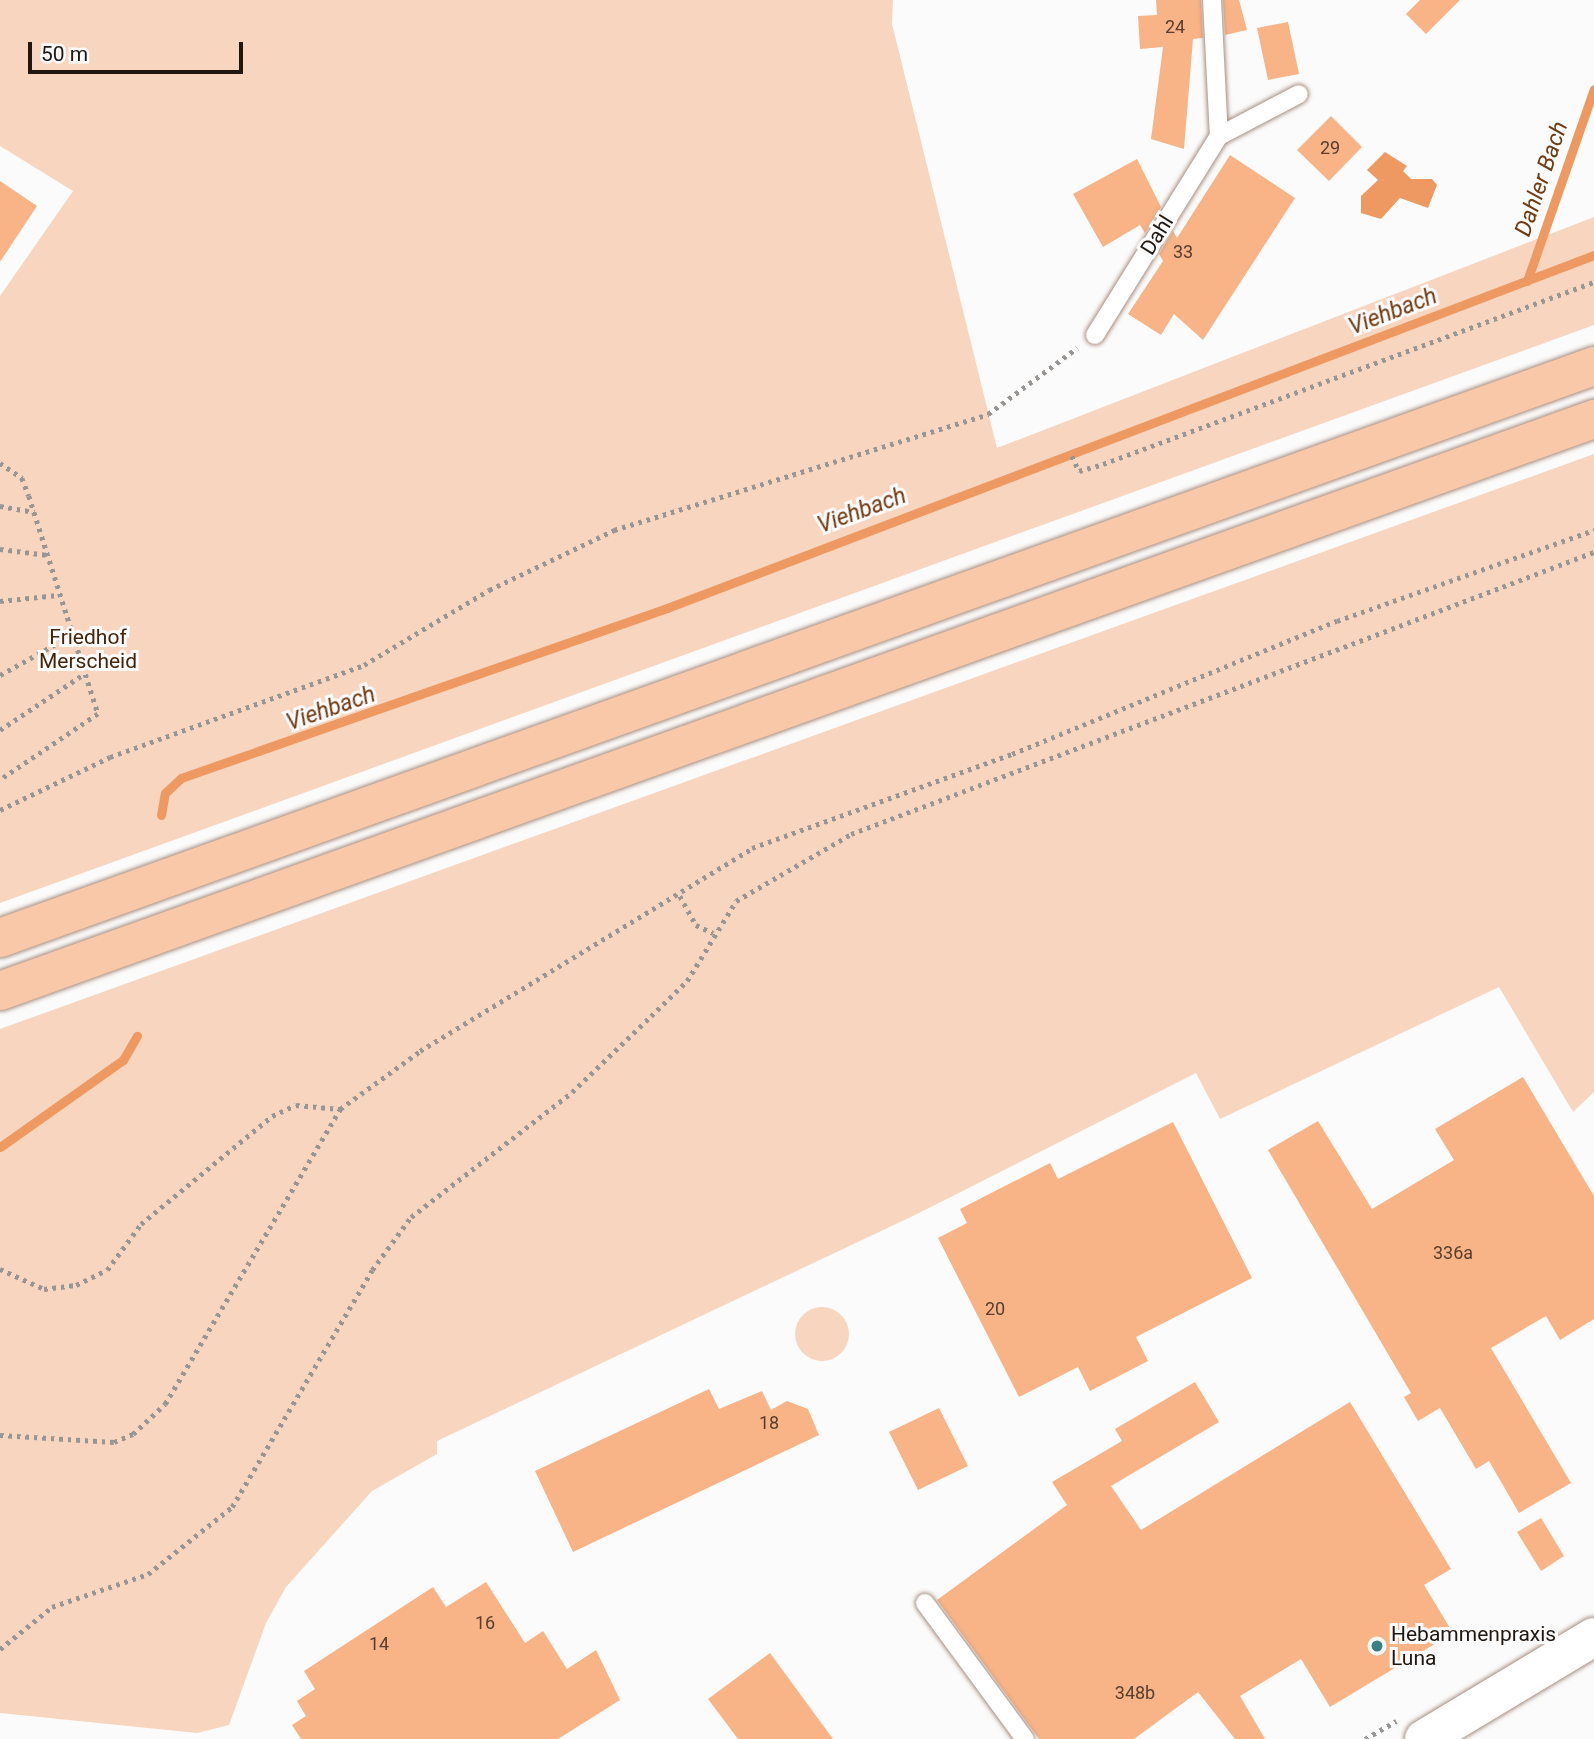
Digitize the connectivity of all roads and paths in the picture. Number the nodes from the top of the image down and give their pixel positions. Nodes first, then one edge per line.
1 (1212, 0) edge
2 (1299, 94) dead end
3 (1220, 136) junction
4 (1594, 282) edge
5 (1095, 335) joint
6 (1594, 366) edge
7 (1594, 419) edge
8 (1072, 456) dead end
9 (0, 463) edge
10 (0, 506) edge
11 (34, 512) junction
12 (1594, 530) edge
13 (0, 549) edge
14 (1594, 552) edge
15 (48, 555) junction
16 (58, 595) junction
17 (0, 601) edge
18 (70, 636) junction
19 (84, 674) junction
20 (0, 675) edge
21 (0, 730) edge
22 (0, 780) edge
23 (0, 810) edge
24 (680, 896) junction
25 (713, 933) junction
26 (0, 938) edge
27 (0, 990) edge
28 (340, 1109) junction
29 (0, 1269) edge
30 (0, 1435) edge
31 (925, 1603) dead end
32 (1594, 1637) edge
33 (0, 1649) edge
34 (1025, 1739) edge
35 (1423, 1739) edge

1 - 3 lane
2 - 3 lane, Dahl
3 - 5 lane, Dahl
4 - 8 path
5 - 23 path
6 - 26 highway
7 - 27 highway
9 - 11 path
10 - 11 path
11 - 15 path
12 - 24 path
13 - 15 path
14 - 25 path
15 - 16 path
16 - 17 path
16 - 18 path
18 - 19 path
18 - 20 path
19 - 21 path
19 - 22 path
24 - 25 path
24 - 28 path
25 - 33 path
28 - 29 path
28 - 30 path
31 - 34 lane
32 - 35 main road

